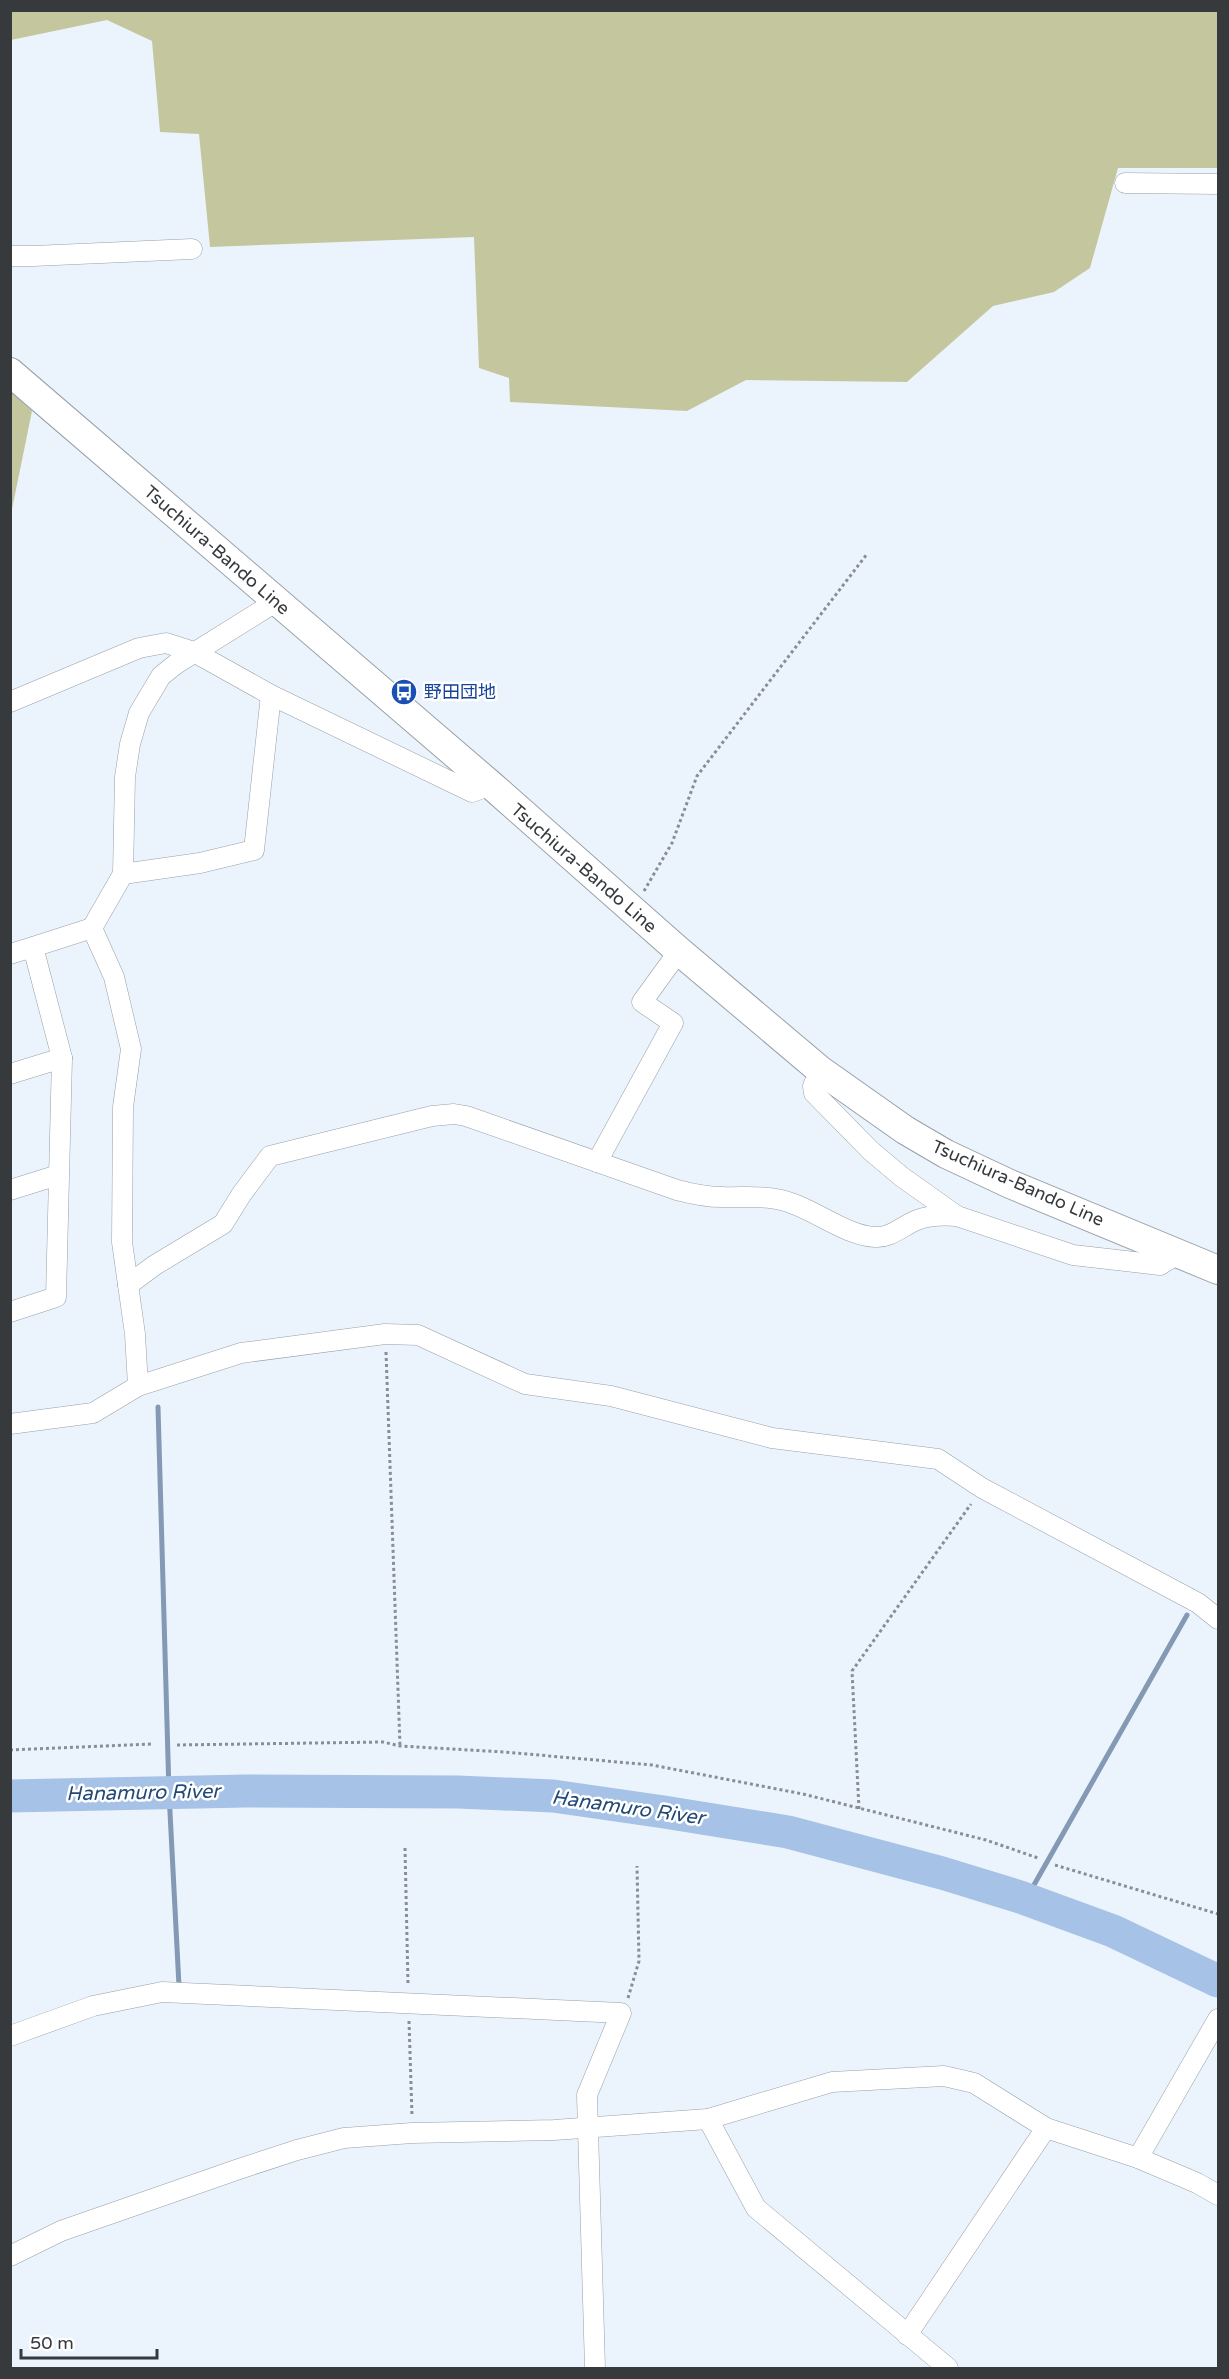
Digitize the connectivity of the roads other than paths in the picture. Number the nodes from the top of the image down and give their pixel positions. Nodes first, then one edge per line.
1 (1125, 183) dead end
2 (1218, 184) edge
3 (192, 249) dead end
4 (10, 256) edge
5 (10, 372) edge
6 (277, 601) junction
7 (194, 652) junction
8 (271, 695) junction
9 (10, 702) edge
10 (491, 785) junction
11 (123, 874) junction
12 (92, 928) junction
13 (33, 947) junction
14 (679, 951) junction
15 (10, 954) edge
16 (62, 1058) junction
17 (820, 1070) junction
18 (10, 1074) edge
19 (597, 1162) junction
20 (58, 1175) junction
21 (10, 1191) edge
22 (957, 1216) junction
23 (1179, 1252) junction
24 (1218, 1270) edge
25 (128, 1285) junction
26 (10, 1312) edge
27 (138, 1386) junction
28 (10, 1424) edge
29 (1218, 1619) edge
30 (1218, 2019) edge
31 (10, 2036) edge
32 (708, 2119) junction
33 (587, 2127) junction
34 (1046, 2128) junction
35 (1138, 2158) junction
36 (1218, 2195) edge
37 (10, 2256) edge
38 (907, 2335) junction
39 (595, 2368) edge
40 (948, 2368) edge

1 - 2 street
3 - 4 street
5 - 6 main road, Tsuchiura-Bando Line
6 - 7 street
6 - 10 main road, Tsuchiura-Bando Line
7 - 8 street
7 - 9 street
7 - 11 street
8 - 10 street
8 - 11 street
10 - 14 main road, Tsuchiura-Bando Line
11 - 12 street
12 - 13 street
12 - 25 street
13 - 15 street
13 - 16 street
14 - 17 main road, Tsuchiura-Bando Line
14 - 19 street
16 - 18 street
16 - 20 street
17 - 22 street
17 - 23 main road, Tsuchiura-Bando Line
19 - 22 street
19 - 25 street
20 - 21 street
20 - 26 street
22 - 23 street
23 - 24 main road, Tsuchiura-Bando Line
25 - 27 street
27 - 28 street
27 - 29 street
30 - 35 street
31 - 33 street
32 - 33 street
32 - 34 street
32 - 38 street
33 - 37 street
33 - 39 street
34 - 35 street
34 - 38 street
35 - 36 street
38 - 40 street

